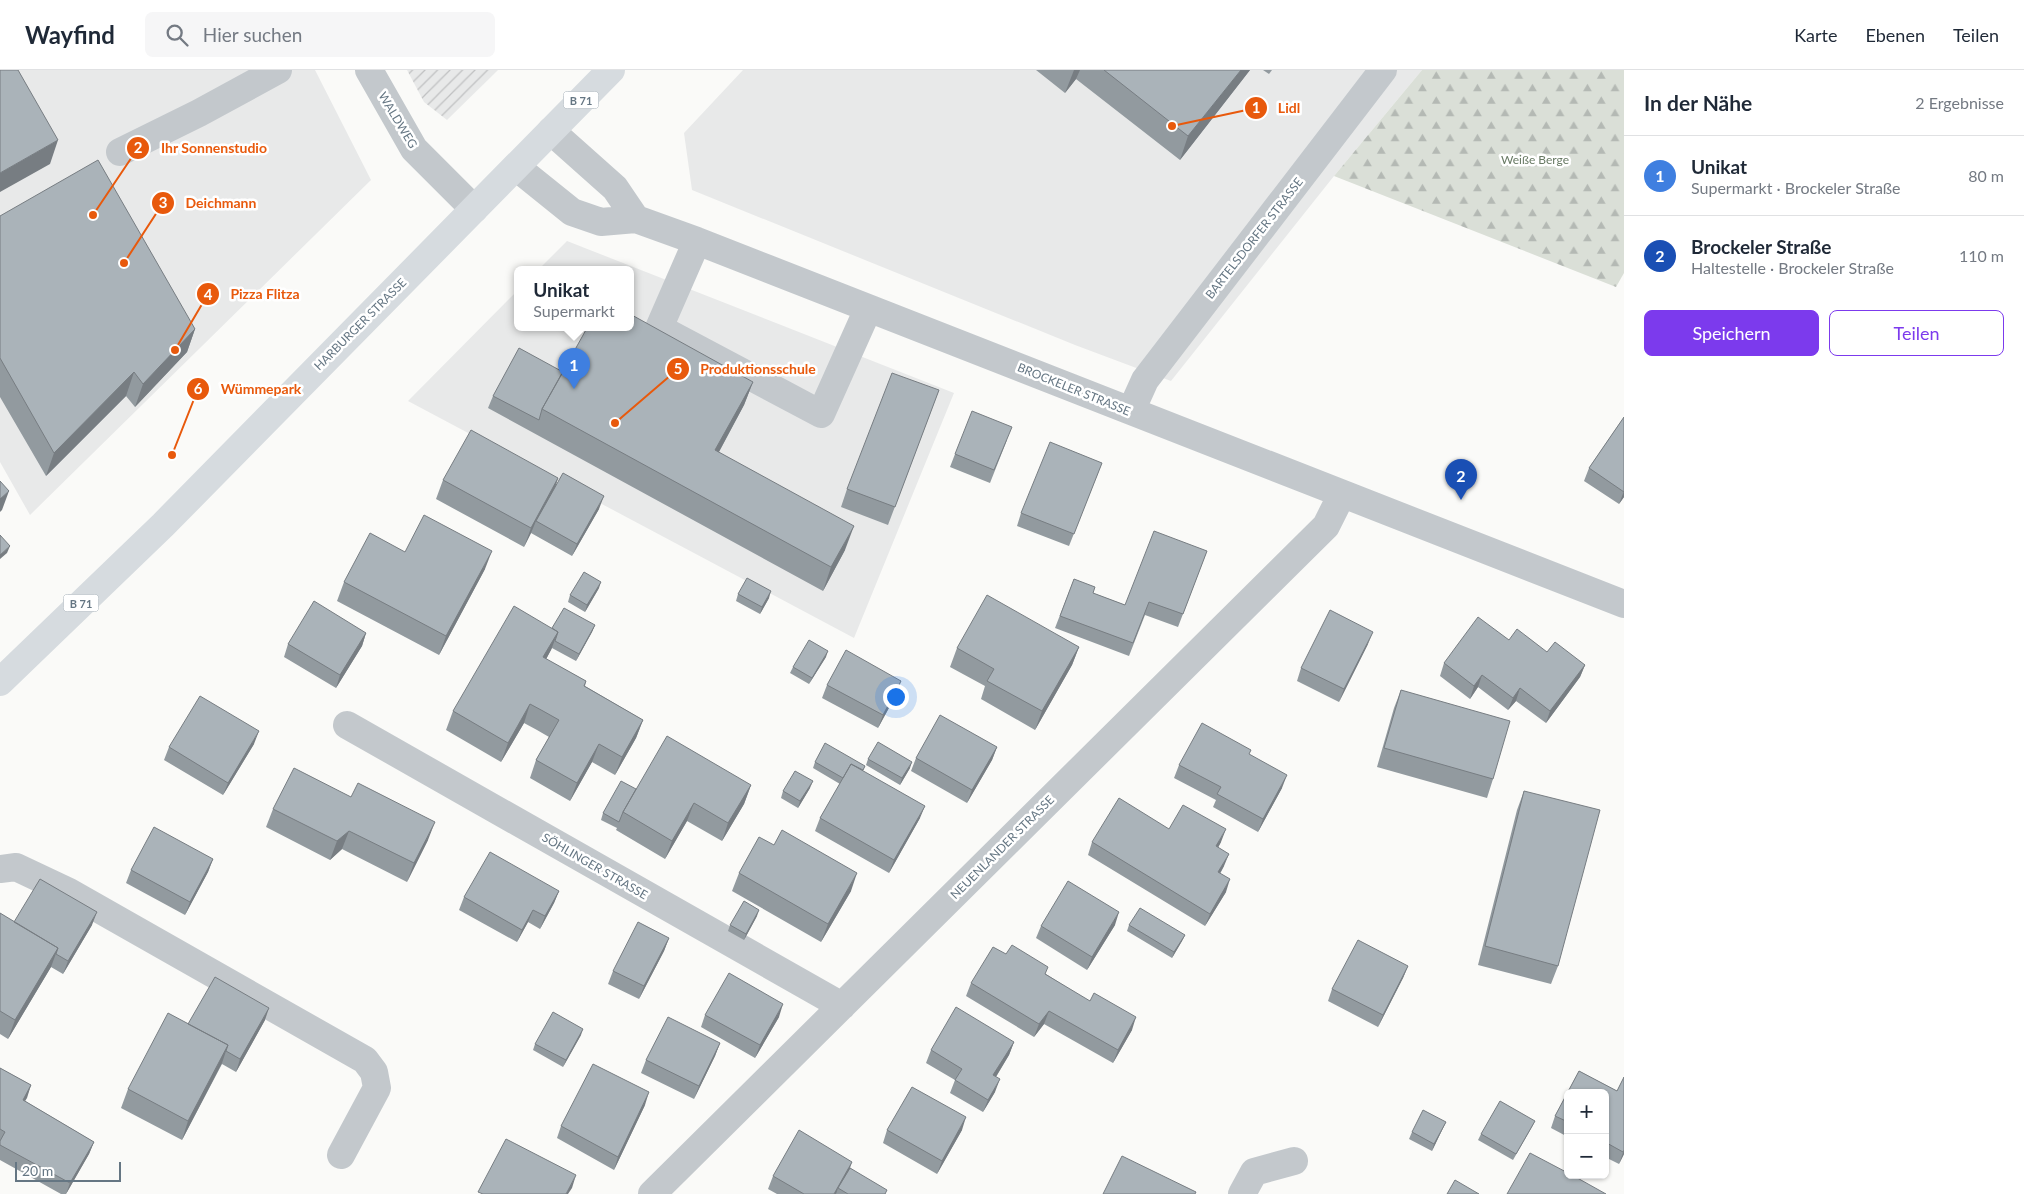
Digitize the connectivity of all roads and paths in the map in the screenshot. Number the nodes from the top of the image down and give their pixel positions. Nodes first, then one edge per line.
1 (278, 70) edge
2 (369, 70) edge
3 (611, 70) edge
4 (1383, 70) edge
5 (551, 131) junction
6 (120, 152) dead end
7 (516, 167) junction
8 (474, 209) junction
9 (636, 219) junction
10 (696, 241) junction
11 (868, 308) junction
12 (1132, 411) junction
13 (1342, 494) junction
14 (1624, 604) edge
15 (0, 682) edge
16 (348, 725) dead end
17 (0, 869) edge
18 (842, 1006) junction
19 (341, 1156) dead end
20 (1294, 1161) dead end
21 (652, 1194) edge
22 (1242, 1194) edge

1 - 6 street
2 - 8 street, WALDWEG
3 - 5 main road, HARBURGER STRASSE / B 71
4 - 12 street, BARTELSDORFER STRASSE
5 - 7 main road, HARBURGER STRASSE / B 71
5 - 9 street
7 - 8 main road, HARBURGER STRASSE / B 71
7 - 9 street, BROCKELER STRASSE
8 - 15 main road, HARBURGER STRASSE / B 71
9 - 10 street, BROCKELER STRASSE
10 - 11 street, BROCKELER STRASSE
10 - 11 street
11 - 12 street, BROCKELER STRASSE
12 - 13 street, BROCKELER STRASSE
13 - 14 street, BROCKELER STRASSE
13 - 18 street, NEUENLANDER STRASSE
16 - 18 street, SÖHLINGER STRASSE
17 - 19 street
18 - 21 street, NEUENLANDER STRASSE
20 - 22 street

